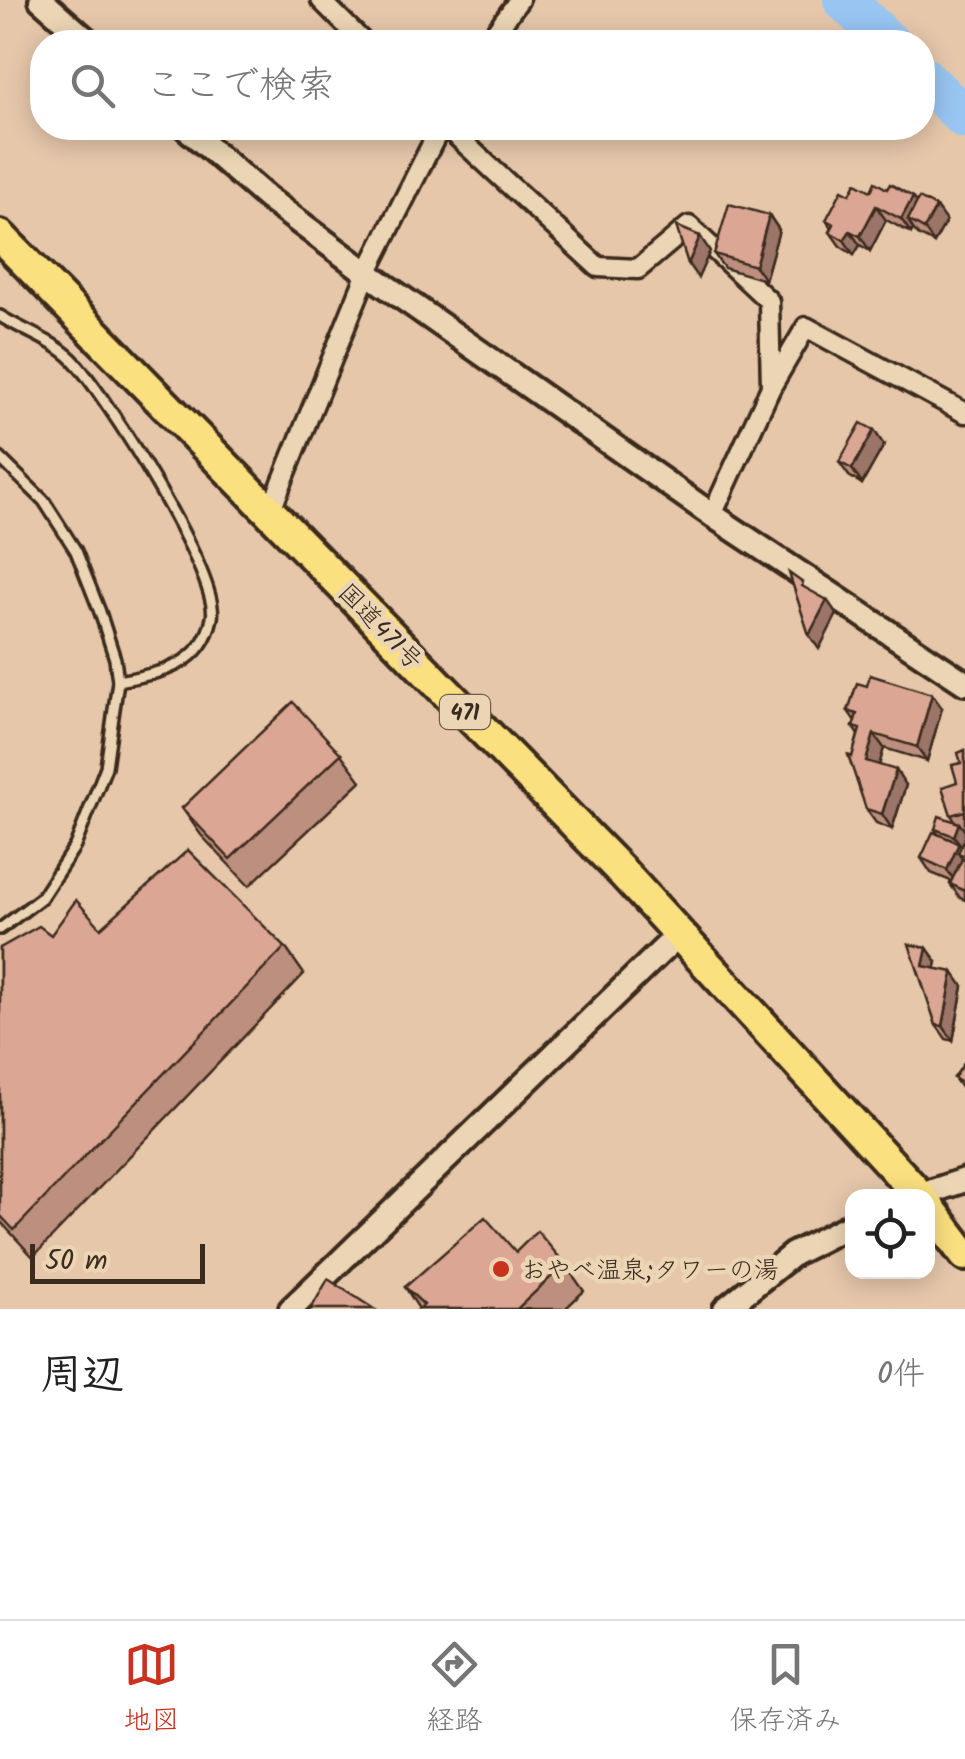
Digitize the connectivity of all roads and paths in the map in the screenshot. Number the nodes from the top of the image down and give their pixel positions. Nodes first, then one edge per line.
1 (41, 0) edge
2 (320, 0) edge
3 (519, 0) edge
4 (75, 30) edge
5 (351, 30) edge
6 (497, 30) edge
7 (200, 140) edge
8 (438, 140) edge
9 (457, 140) edge
10 (0, 236) edge
11 (367, 273) junction
12 (0, 316) edge
13 (771, 387) junction
14 (965, 413) edge
15 (0, 458) edge
16 (270, 512) junction
17 (712, 515) junction
18 (118, 682) junction
19 (965, 683) edge
20 (0, 929) edge
21 (679, 934) junction
22 (965, 1180) edge
23 (913, 1189) edge
24 (935, 1190) edge
25 (935, 1215) edge
26 (845, 1228) edge
27 (965, 1255) edge
28 (291, 1309) edge
29 (725, 1309) edge

1 - 4 street
2 - 5 street
3 - 6 street
7 - 11 street
8 - 11 street
9 - 13 street
10 - 16 highway, 国道471号 / 471
11 - 16 street
11 - 17 street
12 - 18 lane
13 - 14 street
13 - 17 street
15 - 18 lane
16 - 21 highway, 国道471号 / 471
17 - 19 street
18 - 20 lane
21 - 23 highway, 国道471号 / 471
21 - 28 street
22 - 24 street
25 - 27 highway
26 - 29 street

